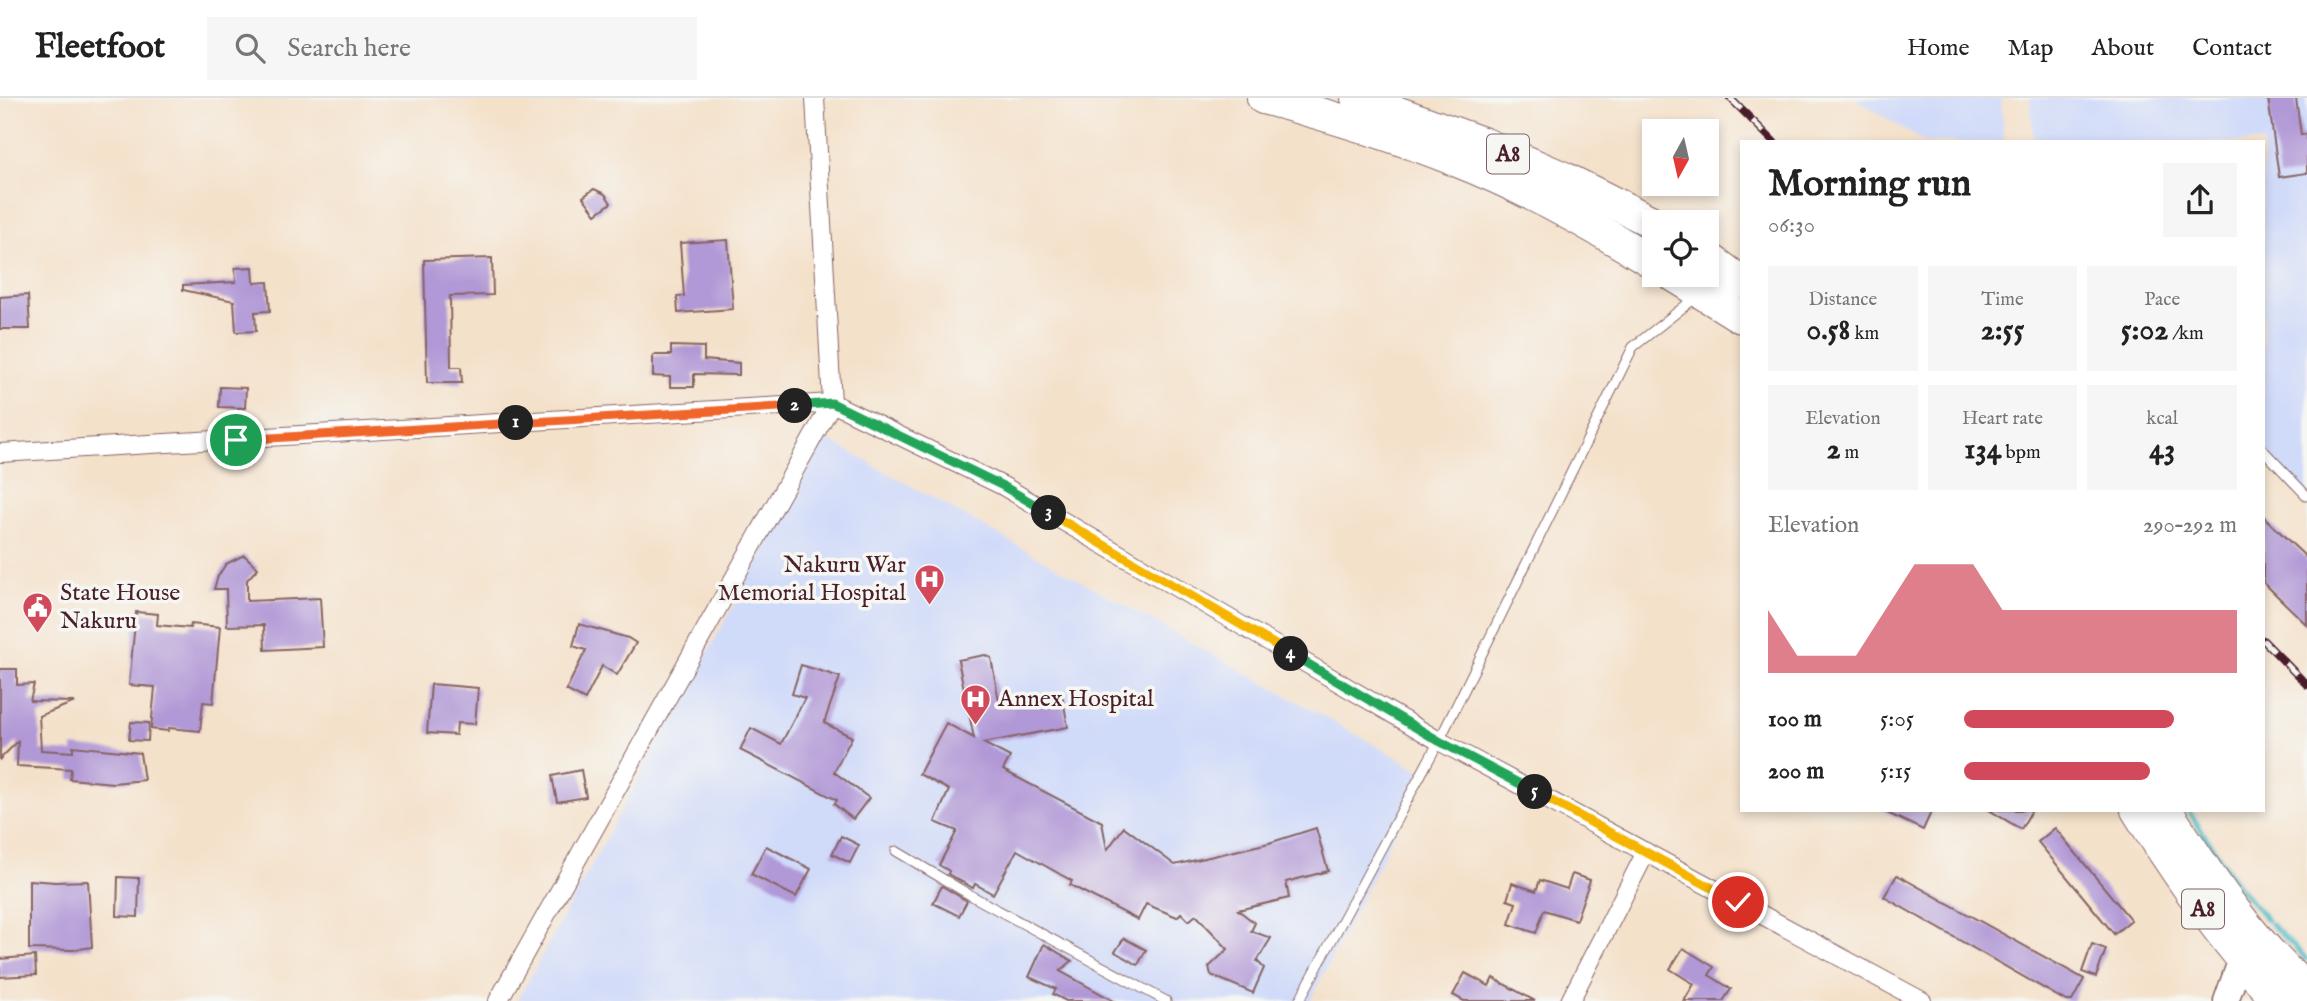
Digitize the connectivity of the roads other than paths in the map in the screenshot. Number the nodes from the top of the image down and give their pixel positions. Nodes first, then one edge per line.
1 (815, 98) edge
2 (1263, 98) edge
3 (1357, 98) edge
4 (1642, 217) edge
5 (1642, 256) edge
6 (1719, 266) edge
7 (1740, 281) edge
8 (1694, 287) edge
9 (1702, 292) junction
10 (1740, 316) edge
11 (832, 403) junction
12 (2265, 452) edge
13 (0, 453) edge
14 (2307, 496) edge
15 (1439, 741) junction
16 (2138, 812) edge
17 (2167, 812) edge
18 (896, 852) dead end
19 (1646, 852) junction
20 (2246, 963) junction
21 (2307, 990) edge
22 (498, 1001) edge
23 (1166, 1001) edge
24 (1299, 1001) edge
25 (1570, 1001) edge
26 (1922, 1001) edge
27 (2227, 1001) edge
28 (2279, 1001) edge

1 - 11 street
2 - 5 highway, A8
3 - 4 highway, A8
6 - 7 highway
8 - 9 highway
9 - 10 highway
9 - 15 lane
11 - 13 street
11 - 15 street
11 - 22 street
12 - 14 lane
15 - 19 street
15 - 24 lane
16 - 20 highway, A8
17 - 21 highway, A8
18 - 23 lane
19 - 25 street
19 - 26 street
20 - 27 main road
20 - 28 highway, A8

